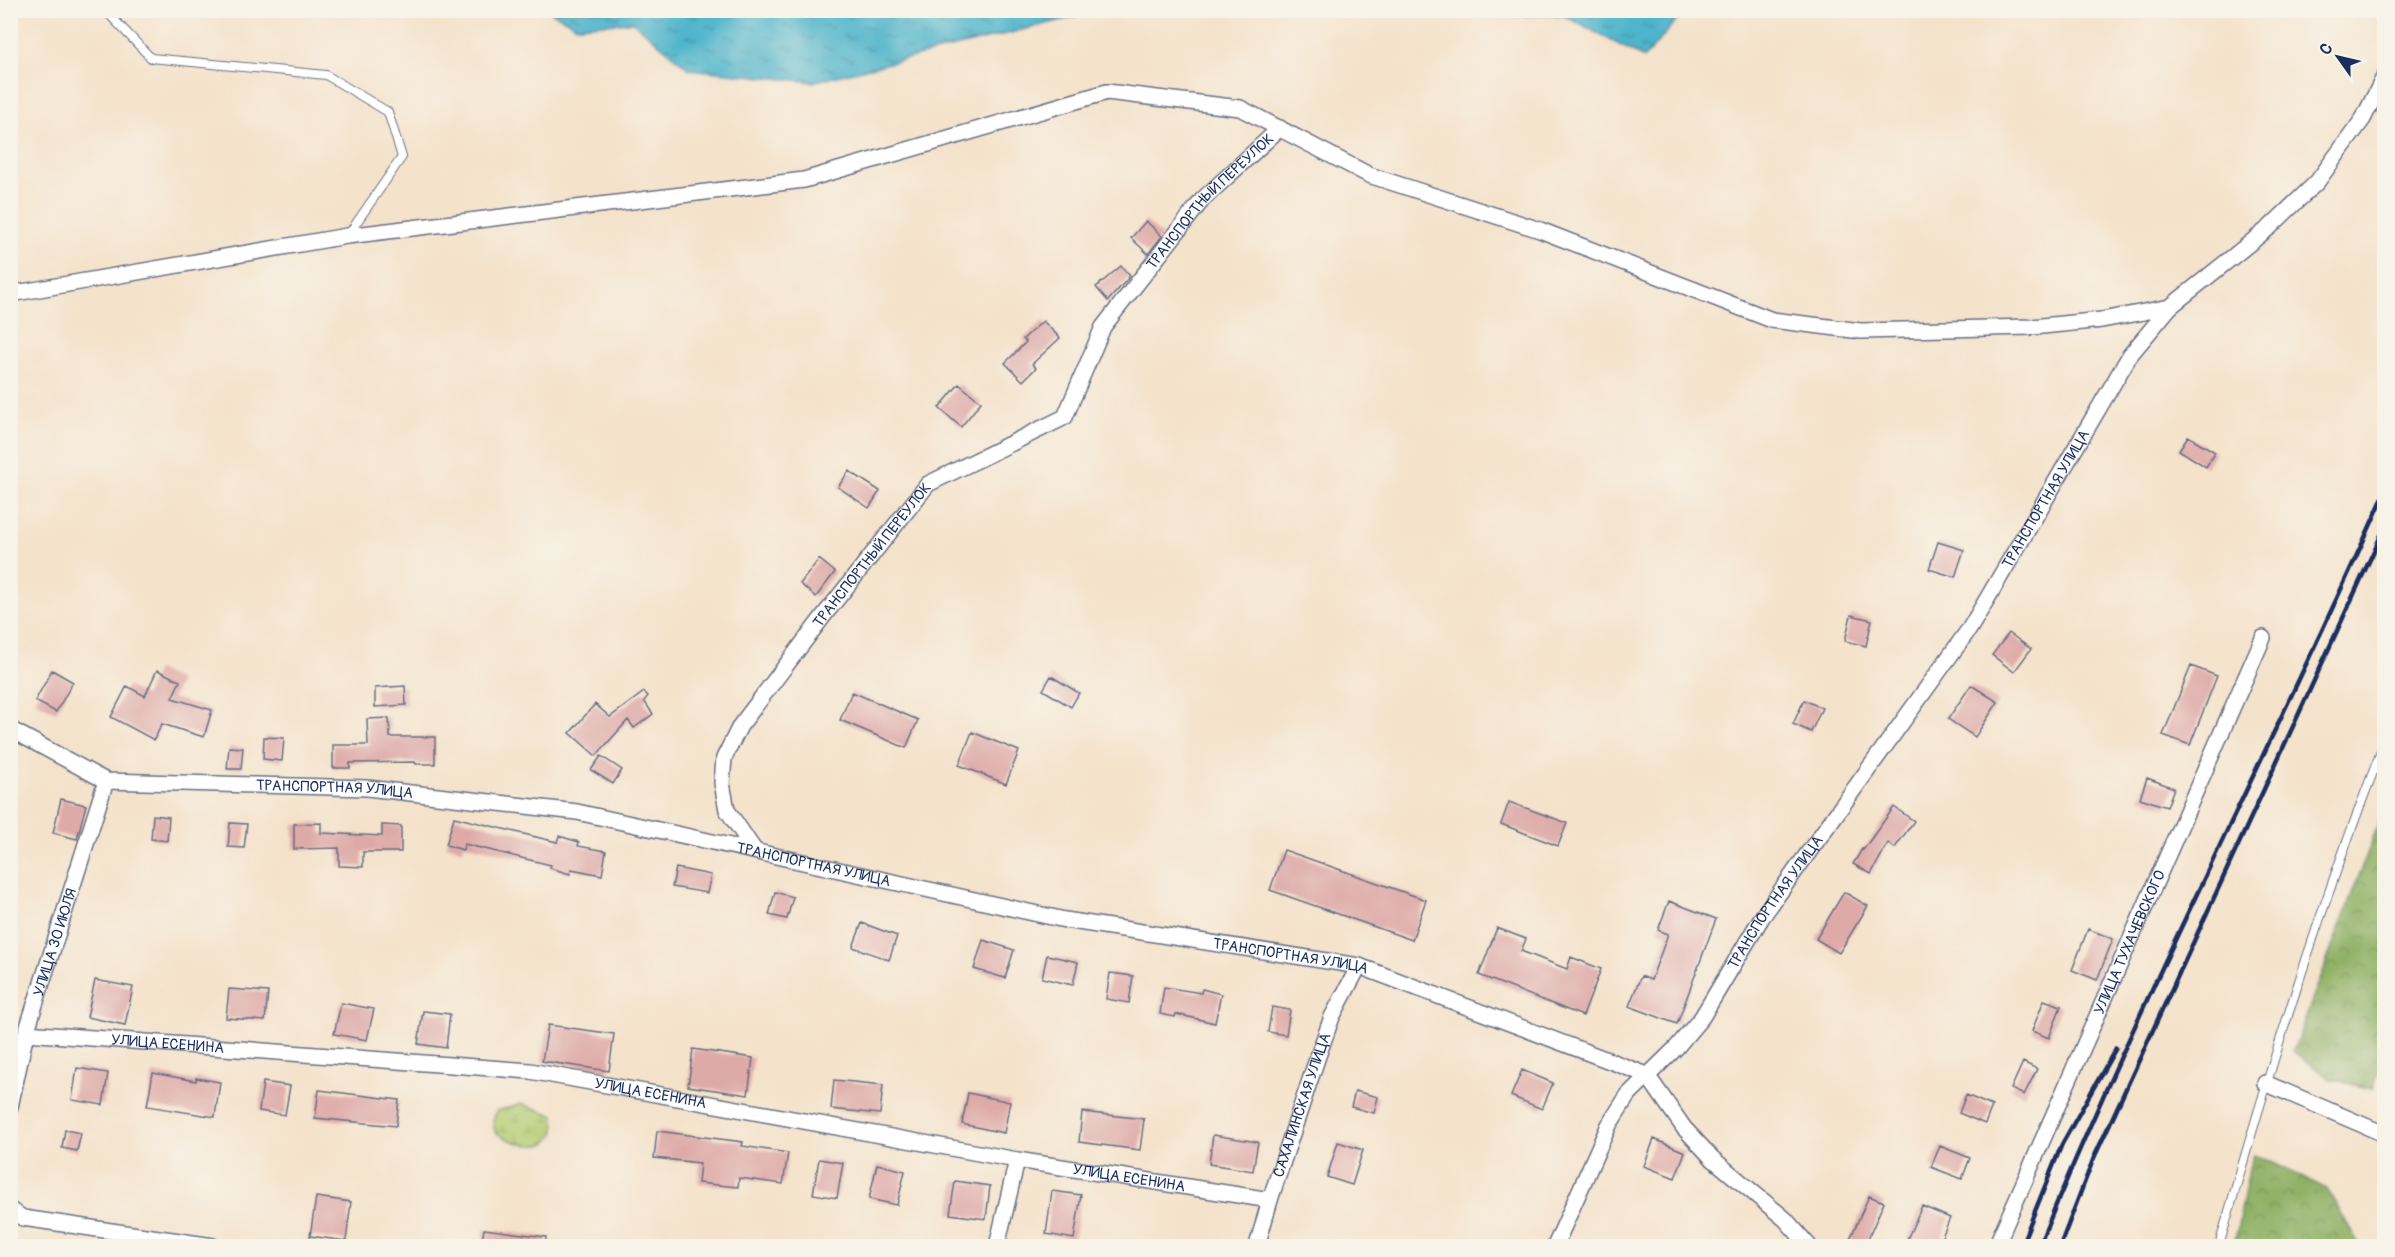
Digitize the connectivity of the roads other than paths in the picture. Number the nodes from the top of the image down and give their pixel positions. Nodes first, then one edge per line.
1 (105, 10) edge
2 (2385, 77) edge
3 (1280, 128) junction
4 (347, 236) junction
5 (10, 294) edge
6 (2170, 307) junction
7 (2264, 638) dead end
8 (10, 729) edge
9 (2385, 744) edge
10 (106, 781) junction
11 (755, 851) junction
12 (1359, 966) junction
13 (26, 1033) junction
14 (1647, 1075) junction
15 (2265, 1083) junction
16 (10, 1107) edge
17 (2385, 1134) edge
18 (1017, 1160) junction
19 (1270, 1200) junction
20 (15, 1215) edge
21 (213, 1246) edge
22 (997, 1246) edge
23 (1257, 1246) edge
24 (1555, 1246) edge
25 (1809, 1246) edge
26 (1996, 1246) edge
27 (2219, 1246) edge

1 - 4 lane
2 - 6 street, ТРАНСПОРТНАЯ УЛИЦА
3 - 4 street
3 - 6 street
3 - 11 street, ТРАНСПОРТНЫЙ ПЕРЕУЛОК
4 - 5 street
6 - 14 street, ТРАНСПОРТНАЯ УЛИЦА
7 - 26 street, УЛИЦА ТУХАЧЕВСКОГО
8 - 10 street, ТРАНСПОРТНАЯ УЛИЦА
9 - 15 lane
10 - 11 street, ТРАНСПОРТНАЯ УЛИЦА
10 - 13 street, УЛИЦА 30 ИЮЛЯ
11 - 12 street, ТРАНСПОРТНАЯ УЛИЦА
12 - 14 street, ТРАНСПОРТНАЯ УЛИЦА
12 - 19 street, САХАЛИНСКАЯ УЛИЦА
13 - 16 street, УЛИЦА 30 ИЮЛЯ
13 - 18 street, УЛИЦА ЕСЕНИНА
14 - 24 street
14 - 25 street
15 - 17 street
15 - 27 lane
18 - 19 street, УЛИЦА ЕСЕНИНА
18 - 22 street
19 - 23 street, САХАЛИНСКАЯ УЛИЦА
20 - 21 street

